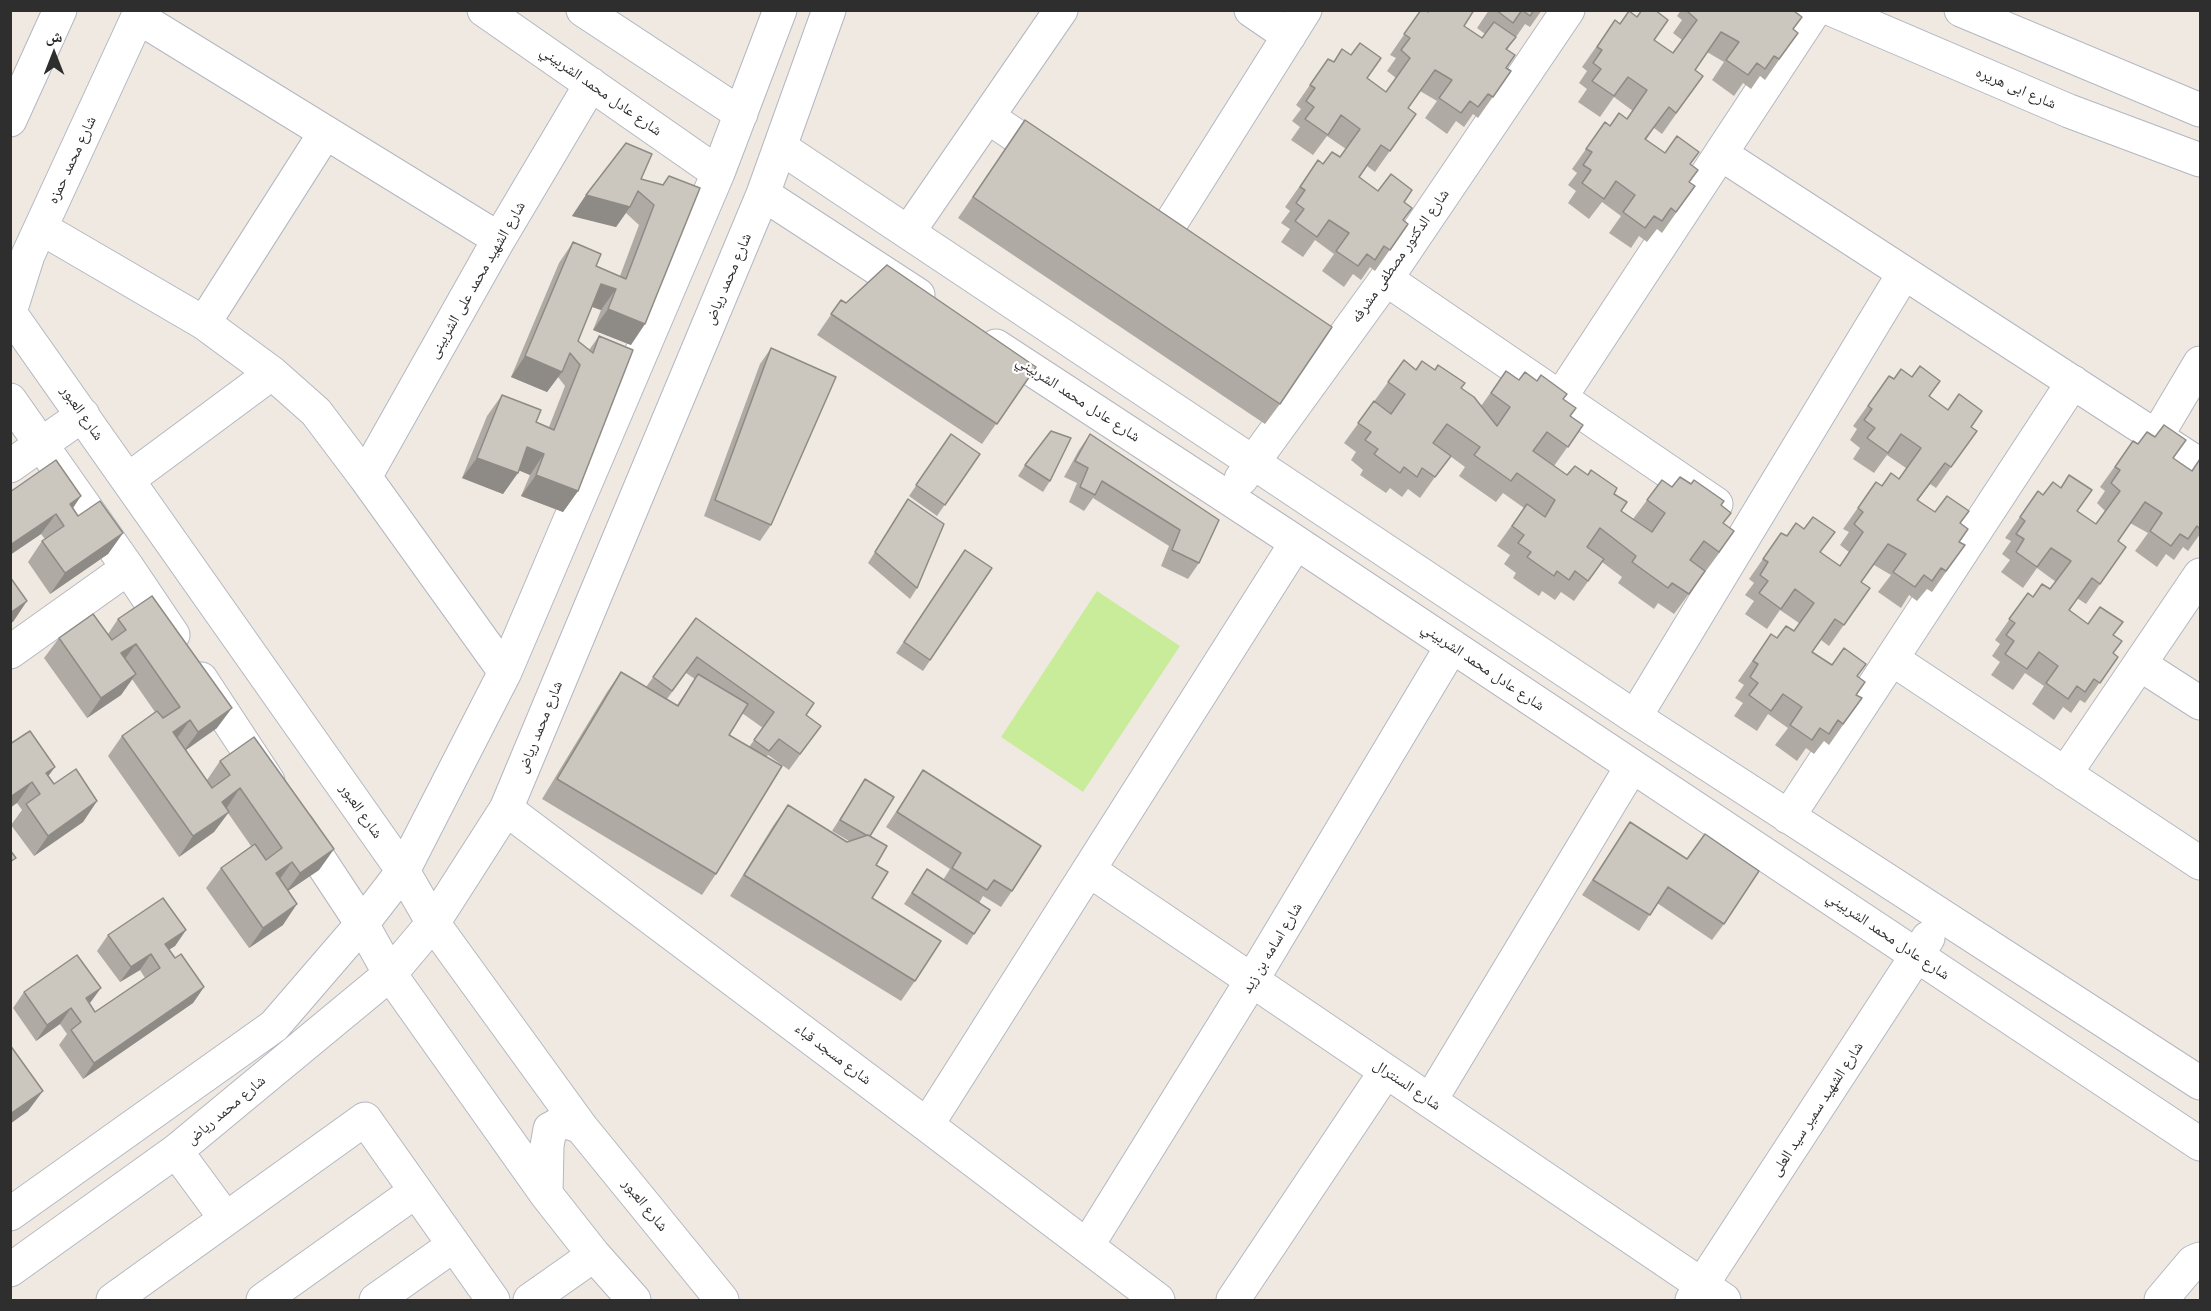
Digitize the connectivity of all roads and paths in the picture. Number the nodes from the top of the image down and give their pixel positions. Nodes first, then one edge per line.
1 (60, 10) edge
2 (484, 10) edge
3 (583, 10) edge
4 (780, 10) edge
5 (829, 10) edge
6 (1061, 10) edge
7 (1251, 10) edge
8 (1568, 10) edge
9 (1815, 10) edge
10 (1833, 10) edge
11 (1960, 10) edge
12 (139, 14) edge
13 (1297, 23) edge
14 (1499, 50) edge
15 (1527, 70) junction
16 (591, 84) junction
17 (2200, 110) edge
18 (741, 114) junction
19 (988, 117) junction
20 (10, 120) edge
21 (325, 133) junction
22 (780, 147) junction
23 (1721, 154) junction
24 (2200, 160) edge
25 (718, 173) junction
26 (1076, 176) edge
27 (763, 194) junction
28 (1135, 214) edge
29 (40, 228) junction
30 (909, 231) junction
31 (1164, 234) junction
32 (499, 239) junction
33 (1193, 252) edge
34 (1904, 273) junction
35 (1386, 279) junction
36 (941, 310) edge
37 (10, 313) edge
38 (204, 323) junction
39 (1308, 327) edge
40 (971, 330) edge
41 (1337, 346) junction
42 (2200, 363) edge
43 (272, 372) junction
44 (2073, 382) junction
45 (1560, 398) junction
46 (10, 400) edge
47 (82, 415) junction
48 (2156, 436) junction
49 (41, 444) junction
50 (1254, 462) junction
51 (2200, 465) edge
52 (10, 466) edge
53 (365, 477) junction
54 (129, 479) junction
55 (1228, 498) junction
56 (1749, 526) junction
57 (1296, 543) junction
58 (128, 568) junction
59 (2200, 575) edge
60 (1452, 646) junction
61 (10, 652) edge
62 (1892, 659) junction
63 (2141, 665) junction
64 (505, 672) junction
65 (2200, 703) edge
66 (1635, 717) junction
67 (1632, 766) junction
68 (2066, 774) junction
69 (506, 809) junction
70 (1788, 817) junction
71 (2200, 864) edge
72 (1089, 870) junction
73 (403, 872) junction
74 (1942, 916) junction
75 (434, 923) junction
76 (362, 924) junction
77 (1917, 956) junction
78 (390, 974) junction
79 (1252, 980) junction
80 (1386, 1071) junction
81 (2200, 1083) edge
82 (1430, 1101) junction
83 (927, 1125) junction
84 (581, 1127) junction
85 (2200, 1144) edge
86 (176, 1151) junction
87 (416, 1191) junction
88 (546, 1194) junction
89 (10, 1214) edge
90 (226, 1219) junction
91 (454, 1245) junction
92 (1087, 1246) junction
93 (594, 1255) junction
94 (2200, 1259) edge
95 (10, 1270) edge
96 (1706, 1296) edge
97 (117, 1299) edge
98 (263, 1300) edge
99 (376, 1300) edge
100 (493, 1300) edge
101 (530, 1300) edge
102 (634, 1300) edge
103 (722, 1300) edge
104 (1158, 1300) edge
105 (1233, 1300) edge
106 (2161, 1300) edge

1 - 20 street
2 - 16 street, شارع عادل محمد الشربيني
3 - 18 street
4 - 18 street
5 - 22 street, شارع محمد رياض
6 - 19 street
7 - 13 street
8 - 15 street, شارع الدكتور مصطفى مشرفه
9 - 23 street
10 - 24 street, شارع ابى هريره
11 - 17 street
12 - 21 street
12 - 29 street, شارع محمد حمزه
13 - 31 street
14 - 15 street
15 - 35 street, شارع الدكتور مصطفى مشرفه
16 - 25 street, شارع عادل محمد الشربيني
16 - 32 street, شارع الشهيد محمد على الشربينى
18 - 25 street
19 - 26 street
19 - 30 street
21 - 32 street
21 - 38 street
22 - 27 street, شارع محمد رياض
22 - 30 street
23 - 34 street
23 - 45 street
25 - 64 street
27 - 36 street
27 - 69 street, شارع محمد رياض
28 - 31 street
29 - 37 street, شارع محمد حمزه
29 - 38 street
30 - 50 street
31 - 33 street
32 - 53 street, شارع الشهيد محمد على الشربينى
34 - 44 street
34 - 56 street
35 - 41 street, شارع الدكتور مصطفى مشرفه
35 - 45 street
37 - 47 street, شارع العبور
38 - 43 street
39 - 41 street
40 - 55 street, شارع عادل محمد الشربيني
41 - 50 street, شارع الدكتور مصطفى مشرفه
42 - 48 street
43 - 53 street
43 - 54 street
44 - 48 street
44 - 62 street
45 - 56 street
46 - 49 street
47 - 49 street
47 - 54 street, شارع العبور
48 - 51 street
49 - 52 street
49 - 58 street
50 - 55 street, شارع الدكتور مصطفى مشرفه
50 - 66 street
53 - 64 street
54 - 73 street, شارع العبور
55 - 57 street, شارع عادل محمد الشربيني
56 - 66 street
57 - 60 street, شارع عادل محمد الشربيني
57 - 72 street
58 - 61 street
58 - 76 street
59 - 63 street
60 - 67 street, شارع عادل محمد الشربيني
60 - 79 street, شارع اسامه بن زيد
62 - 68 street
62 - 70 street
63 - 65 street
63 - 68 street
64 - 73 street
66 - 70 street
67 - 77 street, شارع عادل محمد الشربيني
67 - 82 street
68 - 71 street
69 - 75 street, شارع محمد رياض
69 - 83 street, شارع مسجد قباء
70 - 74 street
72 - 79 street, شارع السنترال
72 - 83 street
73 - 75 street, شارع العبور
73 - 76 street
74 - 77 street, شارع الشهيد سمير سيد العلى
74 - 81 street
75 - 78 street, شارع محمد رياض
75 - 84 street, شارع العبور
76 - 78 street
76 - 89 street
77 - 85 street, شارع عادل محمد الشربيني
77 - 96 street, شارع الشهيد سمير سيد العلى
78 - 86 street, شارع محمد رياض
78 - 88 street
79 - 80 street, شارع السنترال
79 - 92 street, شارع اسامه بن زيد
80 - 82 street, شارع السنترال
80 - 105 street
82 - 96 street, شارع السنترال
83 - 92 street, شارع مسجد قباء
84 - 88 street
84 - 103 street, شارع العبور
86 - 90 street
86 - 95 street, شارع محمد رياض
87 - 90 street
87 - 91 street
87 - 98 street
88 - 93 street
90 - 97 street
91 - 99 street
91 - 100 street
92 - 104 street, شارع مسجد قباء
93 - 101 street
93 - 102 street
94 - 106 street

